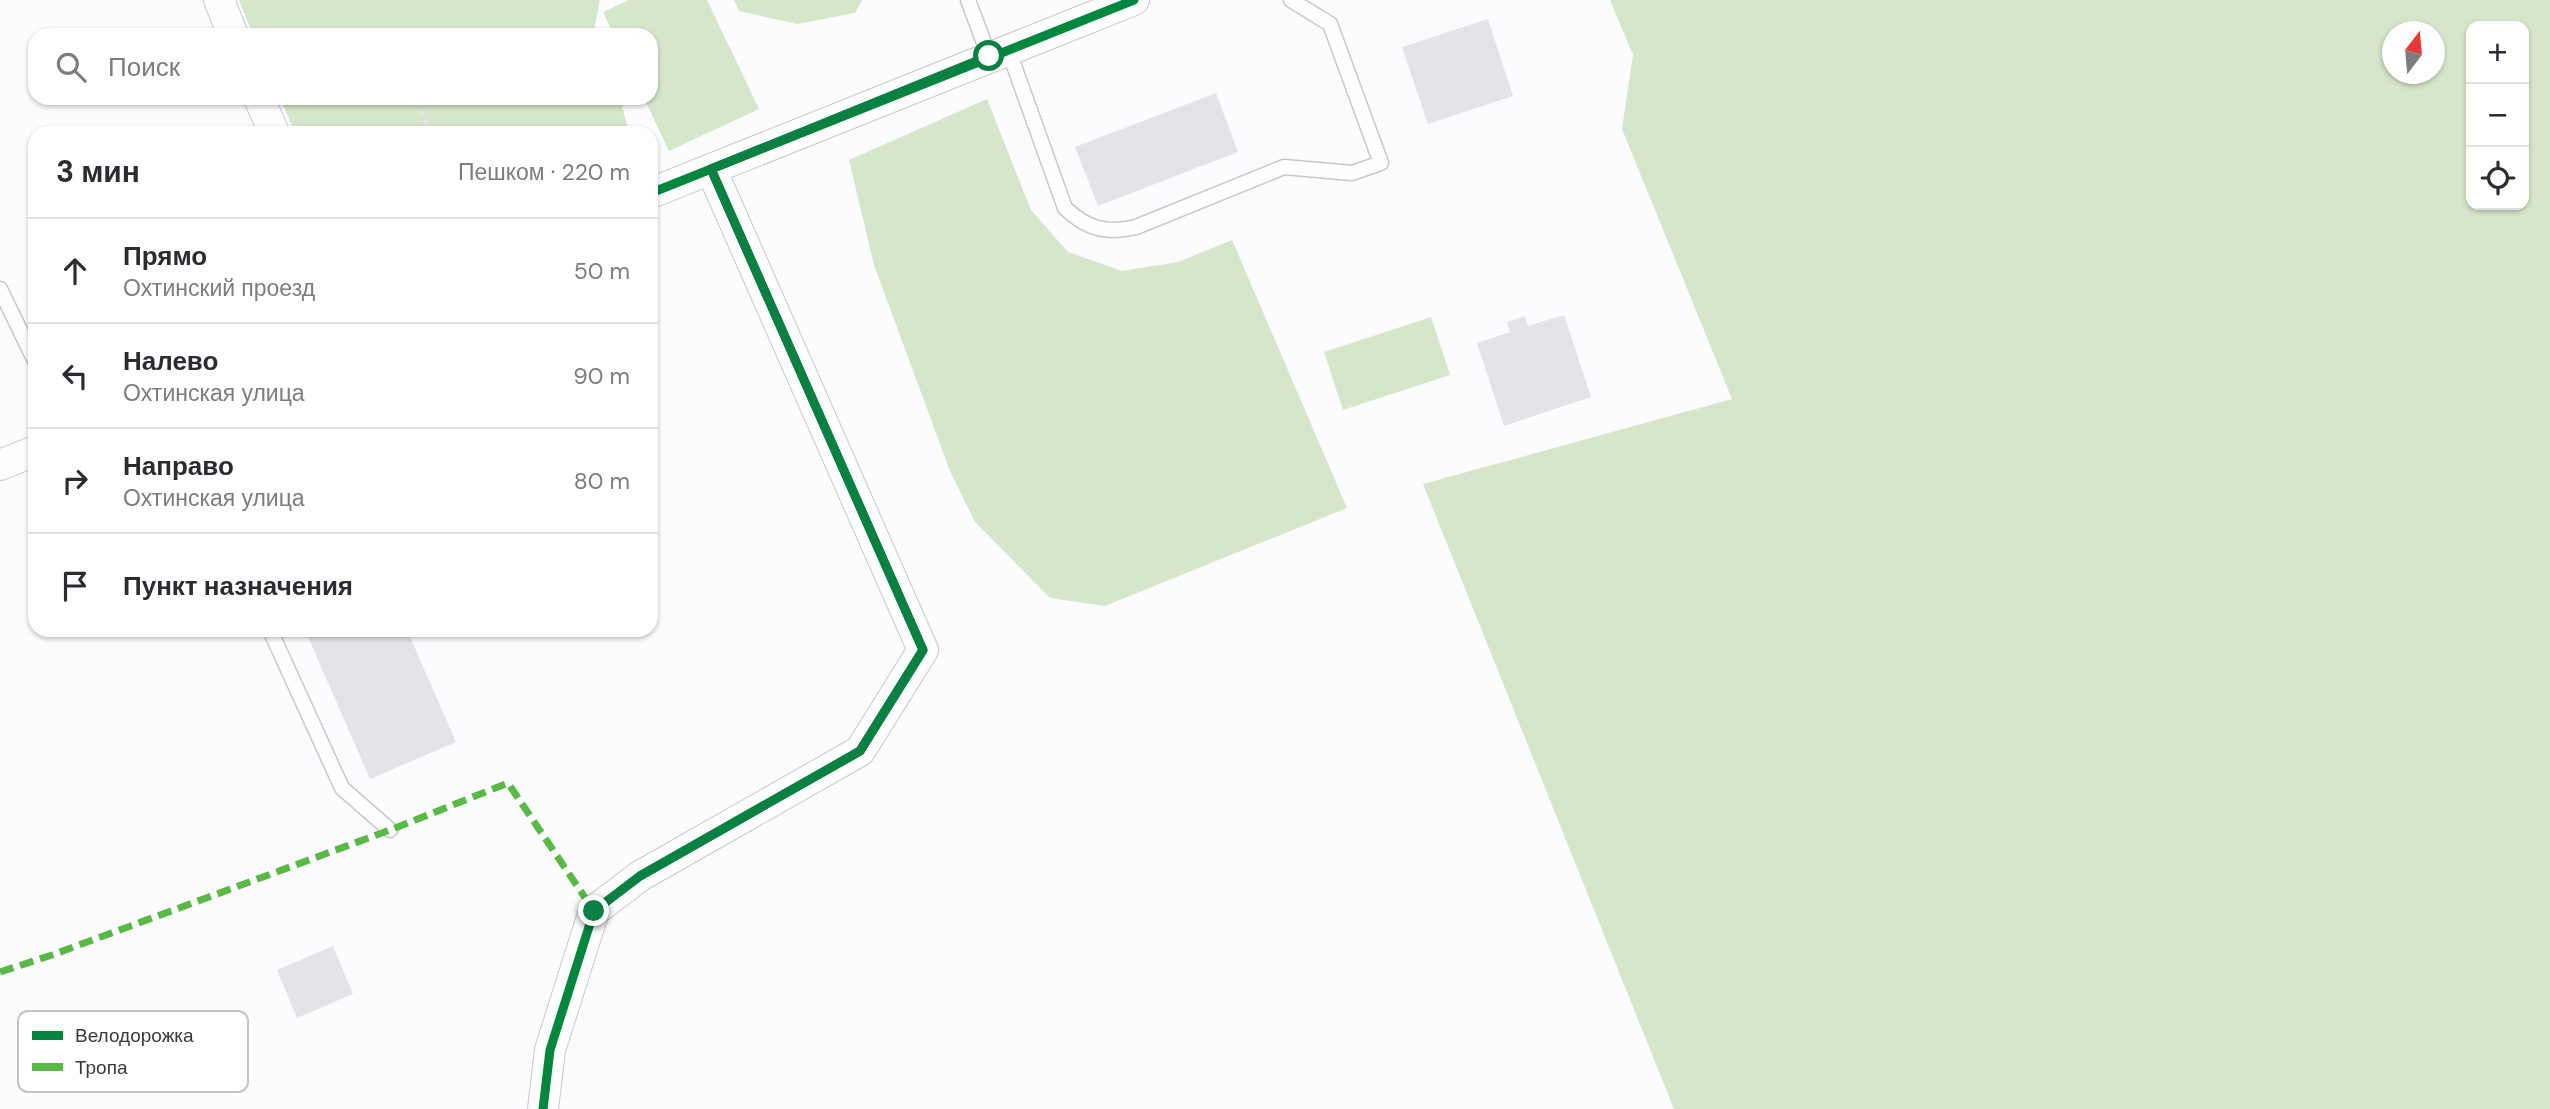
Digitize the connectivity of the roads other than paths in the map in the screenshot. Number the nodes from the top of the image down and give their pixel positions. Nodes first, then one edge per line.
1 (219, 0) edge
2 (968, 0) edge
3 (1134, 0) edge
4 (1291, 0) edge
5 (230, 28) edge
6 (998, 53) junction
7 (262, 105) edge
8 (271, 126) edge
9 (711, 169) junction
10 (658, 190) edge
11 (0, 289) edge
12 (28, 347) edge
13 (28, 454) edge
14 (0, 465) edge
15 (273, 637) edge
16 (390, 830) dead end
17 (543, 1109) edge

1 - 5 street
2 - 6 lane
3 - 6 street
4 - 6 lane
6 - 9 street
7 - 8 street
9 - 10 street
9 - 17 street
11 - 12 lane
13 - 14 street
15 - 16 lane

